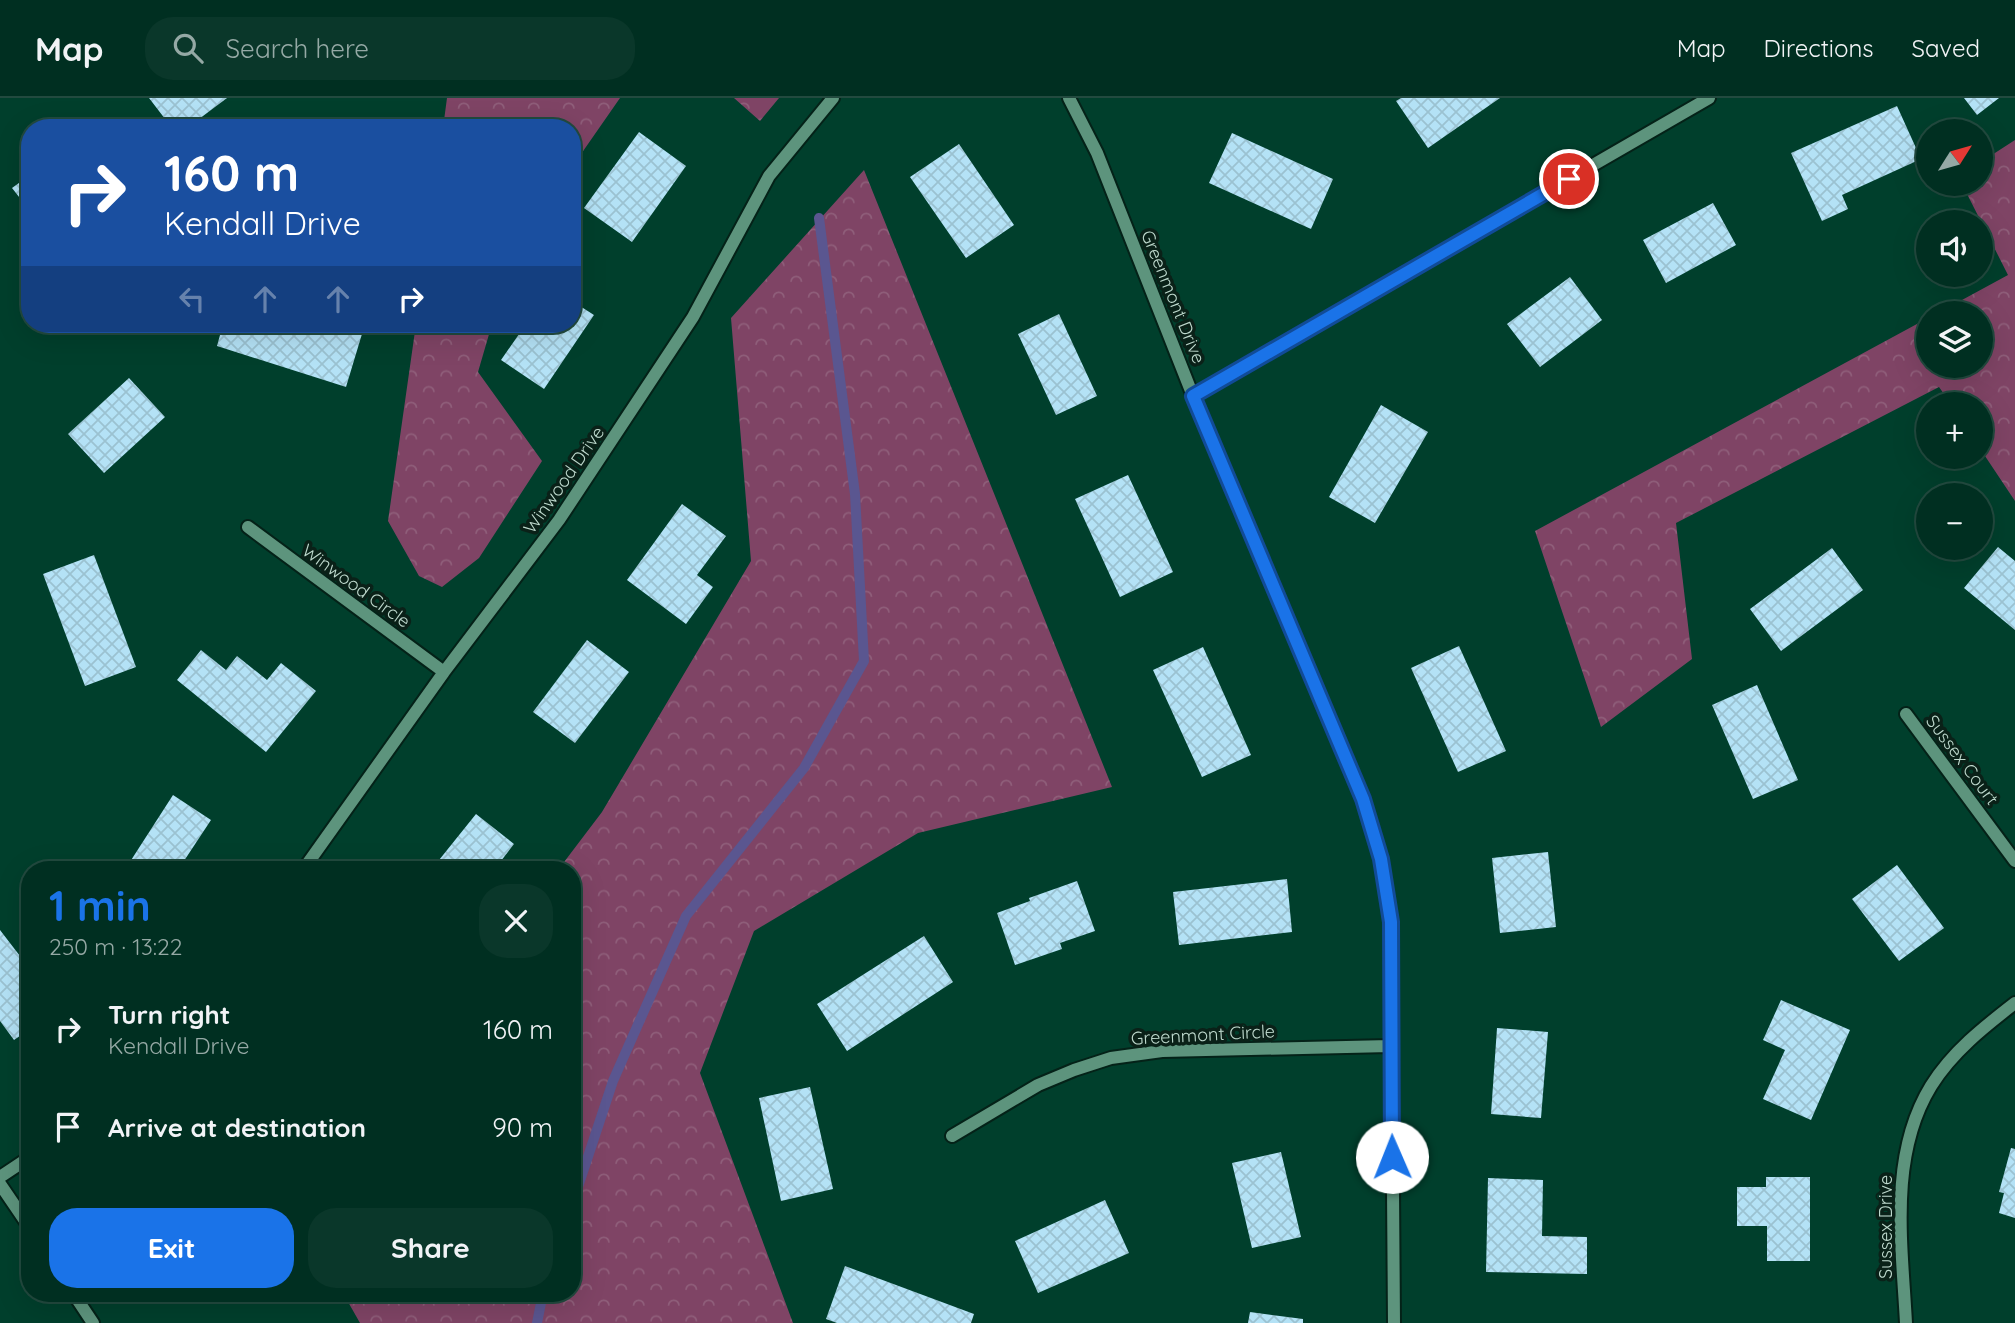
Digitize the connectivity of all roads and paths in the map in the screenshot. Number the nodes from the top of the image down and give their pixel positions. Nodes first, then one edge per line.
1 (833, 98) edge
2 (1069, 98) edge
3 (1709, 98) edge
4 (1193, 396) junction
5 (248, 527) dead end
6 (444, 672) junction
7 (1906, 714) dead end
8 (309, 861) edge
9 (2015, 861) edge
10 (2015, 1003) edge
11 (1390, 1046) junction
12 (952, 1136) dead end
13 (21, 1163) edge
14 (0, 1177) edge
15 (0, 1184) edge
16 (21, 1215) edge
17 (79, 1302) edge
18 (93, 1323) edge
19 (1394, 1323) edge
20 (1906, 1323) edge

1 - 6 street, Winwood Drive
2 - 4 street, Greenmont Drive
3 - 4 street
4 - 11 street, Greenmont Drive
5 - 6 street, Winwood Circle
6 - 8 street, Winwood Drive
7 - 9 street, Sussex Court
10 - 20 street, Sussex Drive
11 - 12 street, Greenmont Circle
11 - 19 street, Greenmont Drive
13 - 14 street
15 - 16 street
17 - 18 street

